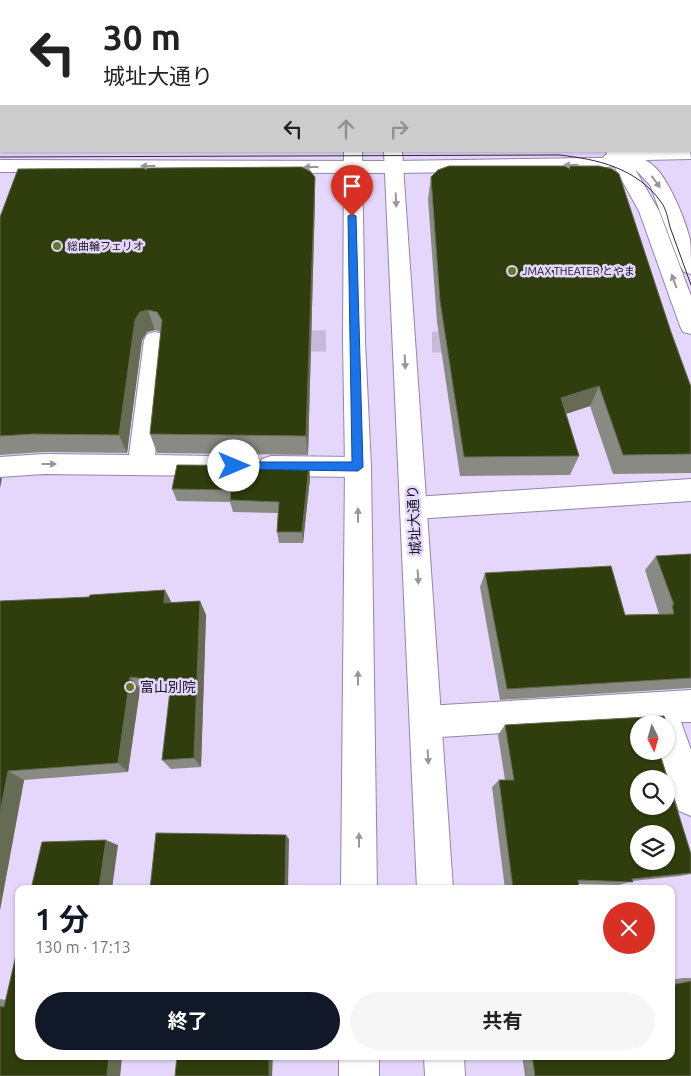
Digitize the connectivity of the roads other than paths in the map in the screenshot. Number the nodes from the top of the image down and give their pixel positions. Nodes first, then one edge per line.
1 (614, 153) edge
2 (691, 154) edge
3 (352, 159) edge
4 (394, 159) edge
5 (0, 166) edge
6 (691, 267) edge
7 (691, 326) edge
8 (155, 340) dead end
9 (141, 465) junction
10 (0, 466) edge
11 (358, 467) junction
12 (691, 490) edge
13 (414, 508) junction
14 (630, 717) edge
15 (426, 722) junction
16 (675, 733) edge
17 (691, 799) edge
18 (359, 885) edge
19 (435, 885) edge
20 (359, 1060) edge
21 (444, 1060) edge
22 (359, 1076) edge
23 (445, 1076) edge

1 - 2 main road
1 -> 4 main road
1 -> 6 main road
7 -> 1 main road
3 - 4 main road
3 -> 5 main road
3 - 11 main road
4 -> 13 main road, 城址大通り
8 - 9 main road
10 -> 9 main road
9 - 11 main road
18 -> 11 main road
12 - 13 main road
13 -> 15 main road, 城址大通り
14 - 15 main road
15 -> 19 main road, 城址大通り
16 - 17 main road
20 - 22 main road
21 - 23 main road

